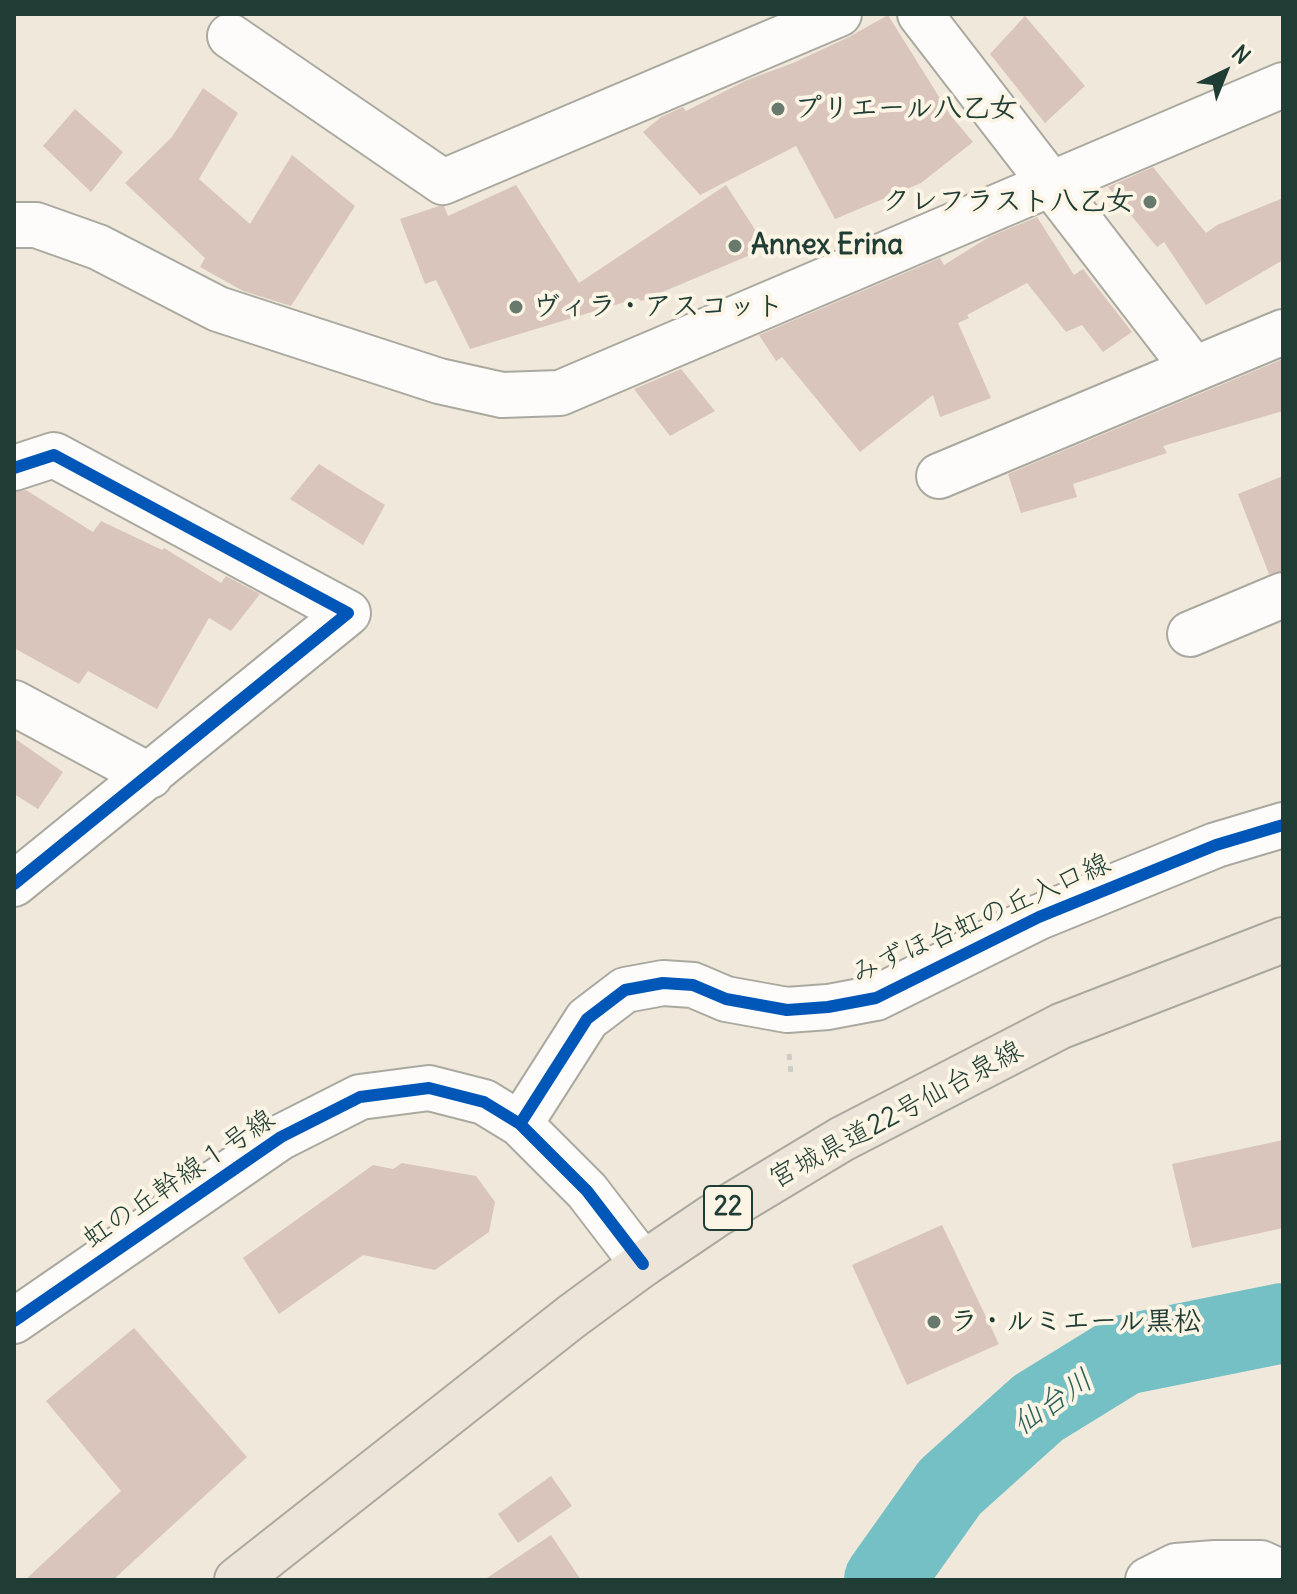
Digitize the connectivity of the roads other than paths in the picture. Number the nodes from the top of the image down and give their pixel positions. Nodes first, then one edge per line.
1 (839, 14) edge
2 (920, 14) edge
3 (230, 36) dead end
4 (1283, 85) edge
5 (1051, 184) junction
6 (14, 225) edge
7 (1283, 332) edge
8 (1193, 368) junction
9 (14, 468) edge
10 (939, 476) dead end
11 (1283, 595) edge
12 (1190, 634) dead end
13 (14, 703) edge
14 (150, 776) junction
15 (1283, 825) edge
16 (14, 884) edge
17 (1283, 940) edge
18 (520, 1124) junction
19 (643, 1264) junction
20 (14, 1321) edge
21 (1283, 1573) edge
22 (237, 1580) edge
23 (1148, 1580) edge

1 - 3 street
2 - 5 street
4 - 5 street
5 - 6 street
5 - 8 street
7 - 8 street
8 - 10 street
9 - 14 street
11 - 12 street
13 - 14 street
14 - 16 street
15 - 18 street, みずほ台虹の丘入口線
17 - 19 main road, 宮城県道22号仙台泉線 / 22
18 - 19 street, 虹の丘幹線１号線
18 - 20 street, 虹の丘幹線１号線
19 - 22 main road, 宮城県道22号仙台泉線 / 22
21 - 23 street

